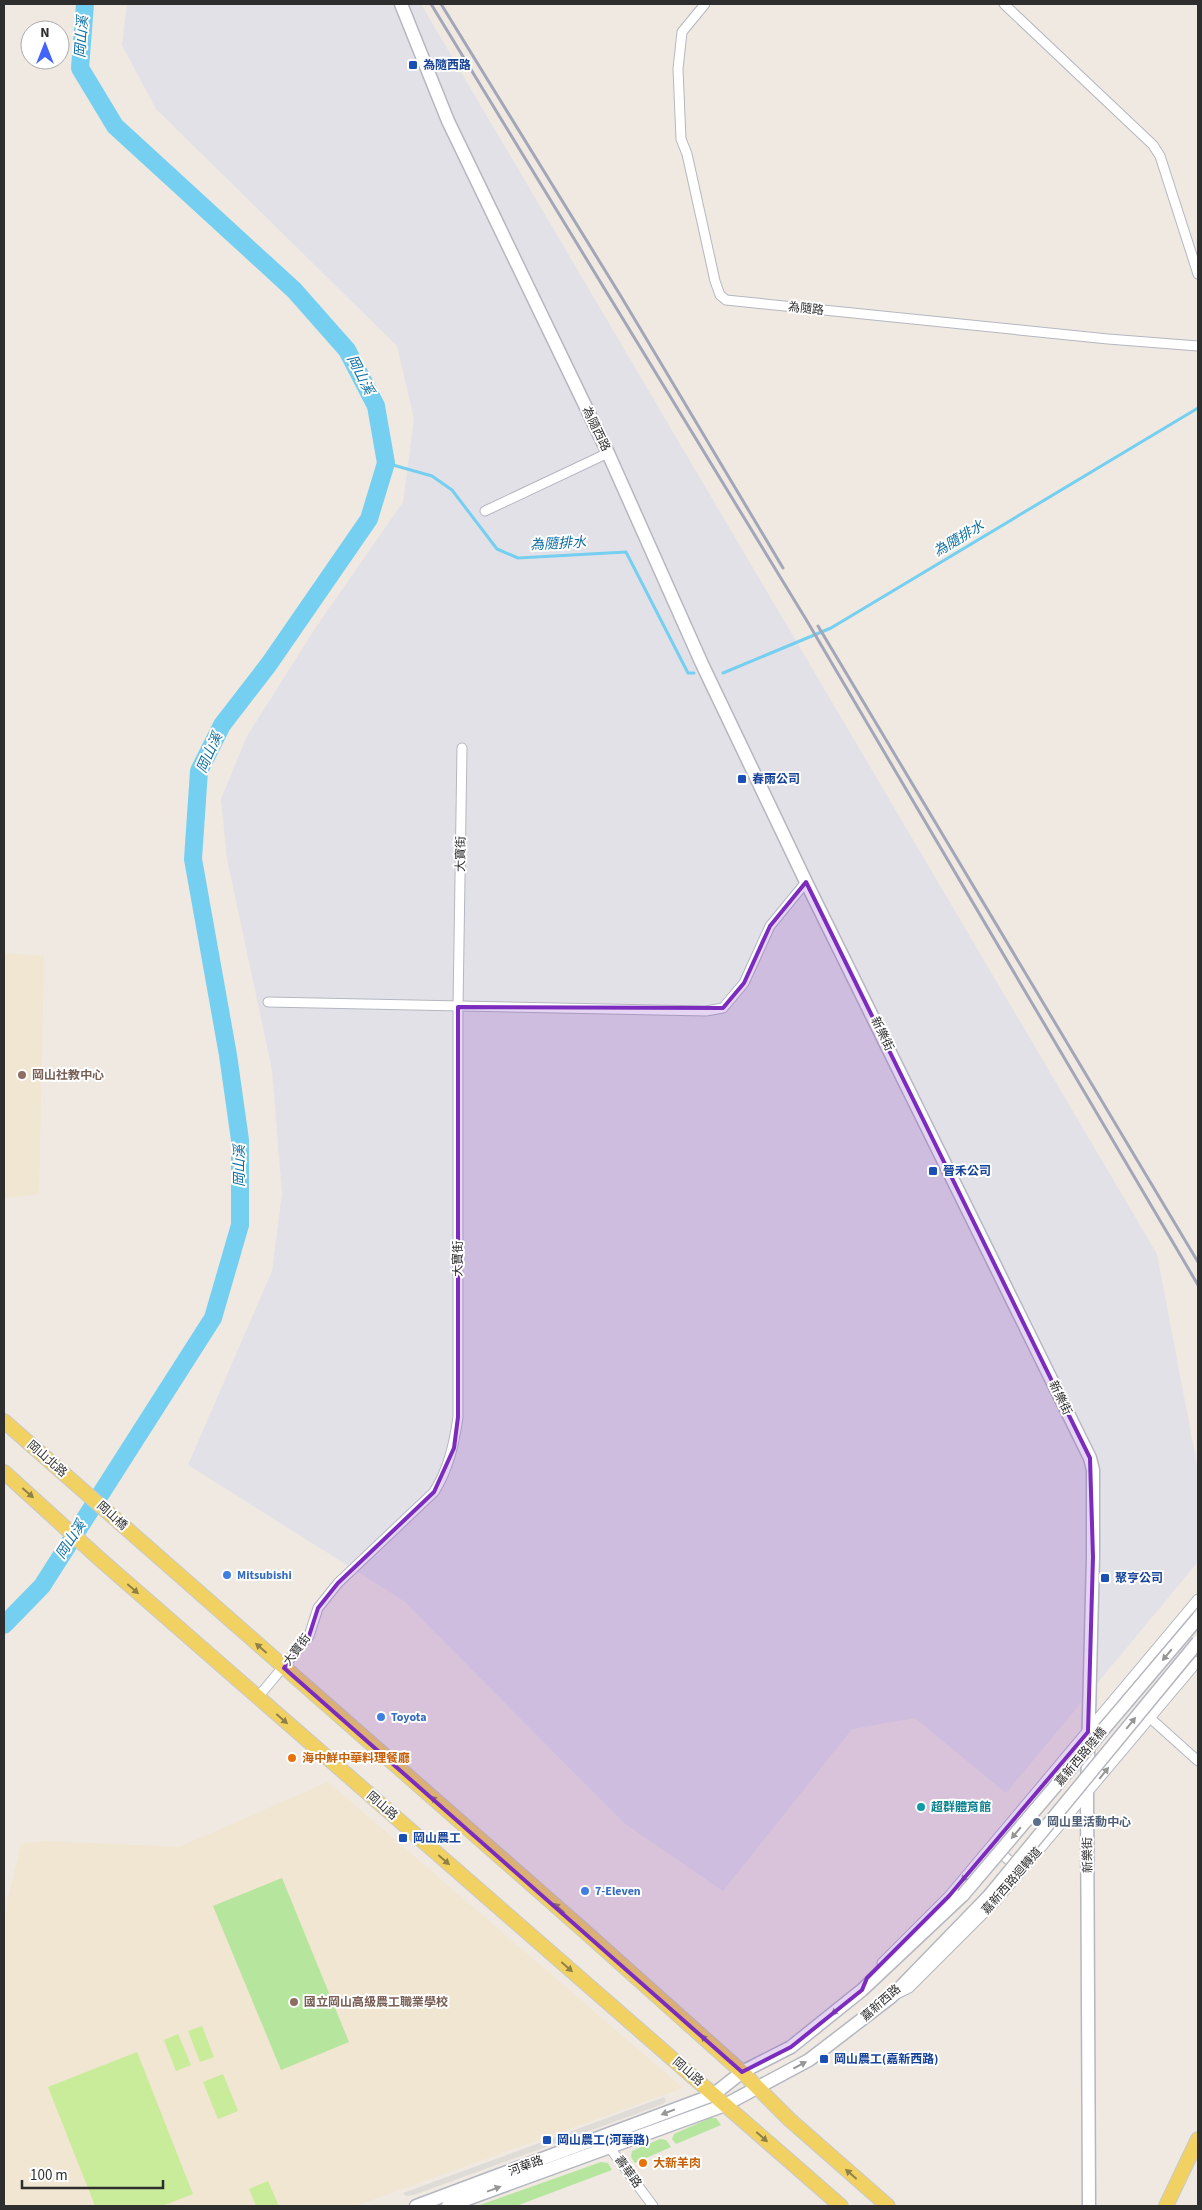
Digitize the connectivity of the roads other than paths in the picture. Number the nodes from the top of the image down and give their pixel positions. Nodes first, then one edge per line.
1 (401, 4) edge
2 (705, 4) edge
3 (1004, 4) edge
4 (1198, 274) edge
5 (1198, 346) edge
6 (608, 453) junction
7 (486, 511) dead end
8 (702, 664) joint
9 (462, 748) dead end
10 (806, 882) junction
11 (268, 1002) dead end
12 (458, 1007) junction
13 (4, 1421) edge
14 (4, 1472) edge
15 (90, 1497) joint
16 (1198, 1599) edge
17 (1198, 1618) edge
18 (1198, 1642) edge
19 (1198, 1661) edge
20 (284, 1668) junction
21 (258, 1697) junction
22 (1149, 1717) junction
23 (1088, 1732) junction
24 (1198, 1761) edge
25 (1087, 1793) junction
26 (992, 1846) junction
27 (1022, 1871) junction
28 (963, 1895) joint
29 (989, 1896) joint
30 (862, 1990) junction
31 (890, 1997) junction
32 (742, 2072) junction
33 (757, 2088) junction
34 (713, 2094) junction
35 (725, 2105) junction
36 (1198, 2138) edge
37 (606, 2142) junction
38 (416, 2206) edge
39 (448, 2206) edge
40 (652, 2206) edge
41 (841, 2206) edge
42 (888, 2206) edge
43 (1089, 2206) edge
44 (1166, 2206) edge

1 - 6 street, 為隨西路
2 - 5 street, 為隨路
3 - 4 street
6 - 7 street
6 - 8 street, 為隨西路
8 - 10 street, 新樂街
9 - 12 street, 大寶街
10 - 12 street
10 - 23 street, 新樂街
11 - 12 street
12 - 20 street, 大寶街
13 - 15 main road, 岡山北路
14 -> 21 main road, 岡山路
20 -> 15 main road, 岡山橋
16 - 23 street
17 -> 28 street, 嘉新西路陸橋, bridge
29 -> 18 street, 嘉新西路陸橋, bridge
19 - 22 street, 嘉新西路迴轉道
20 - 21 street, 大寶街
32 -> 20 main road
21 -> 34 main road, 岡山路
22 - 24 street
25 -> 22 street, 嘉新西路迴轉道
23 - 25 street, 新樂街
23 - 26 street
25 - 27 street, 嘉新西路迴轉道
25 - 43 street, 新樂街
26 - 27 street
26 -> 30 street
27 - 31 street, 嘉新西路迴轉道
28 - 30 street, 嘉新西路
29 - 31 street, 嘉新西路
30 -> 32 street, 嘉新西路
33 -> 31 street, 嘉新西路
32 - 33 main road
32 - 34 street, 河華路
33 - 35 street, 河華路
42 -> 33 main road
34 - 35 main road
34 -> 37 street, 河華路
35 - 37 street, 河華路
35 -> 41 main road
36 - 44 main road
37 - 38 street, 河華路
39 -> 37 street, 河華路
37 - 40 street, 壽華路

